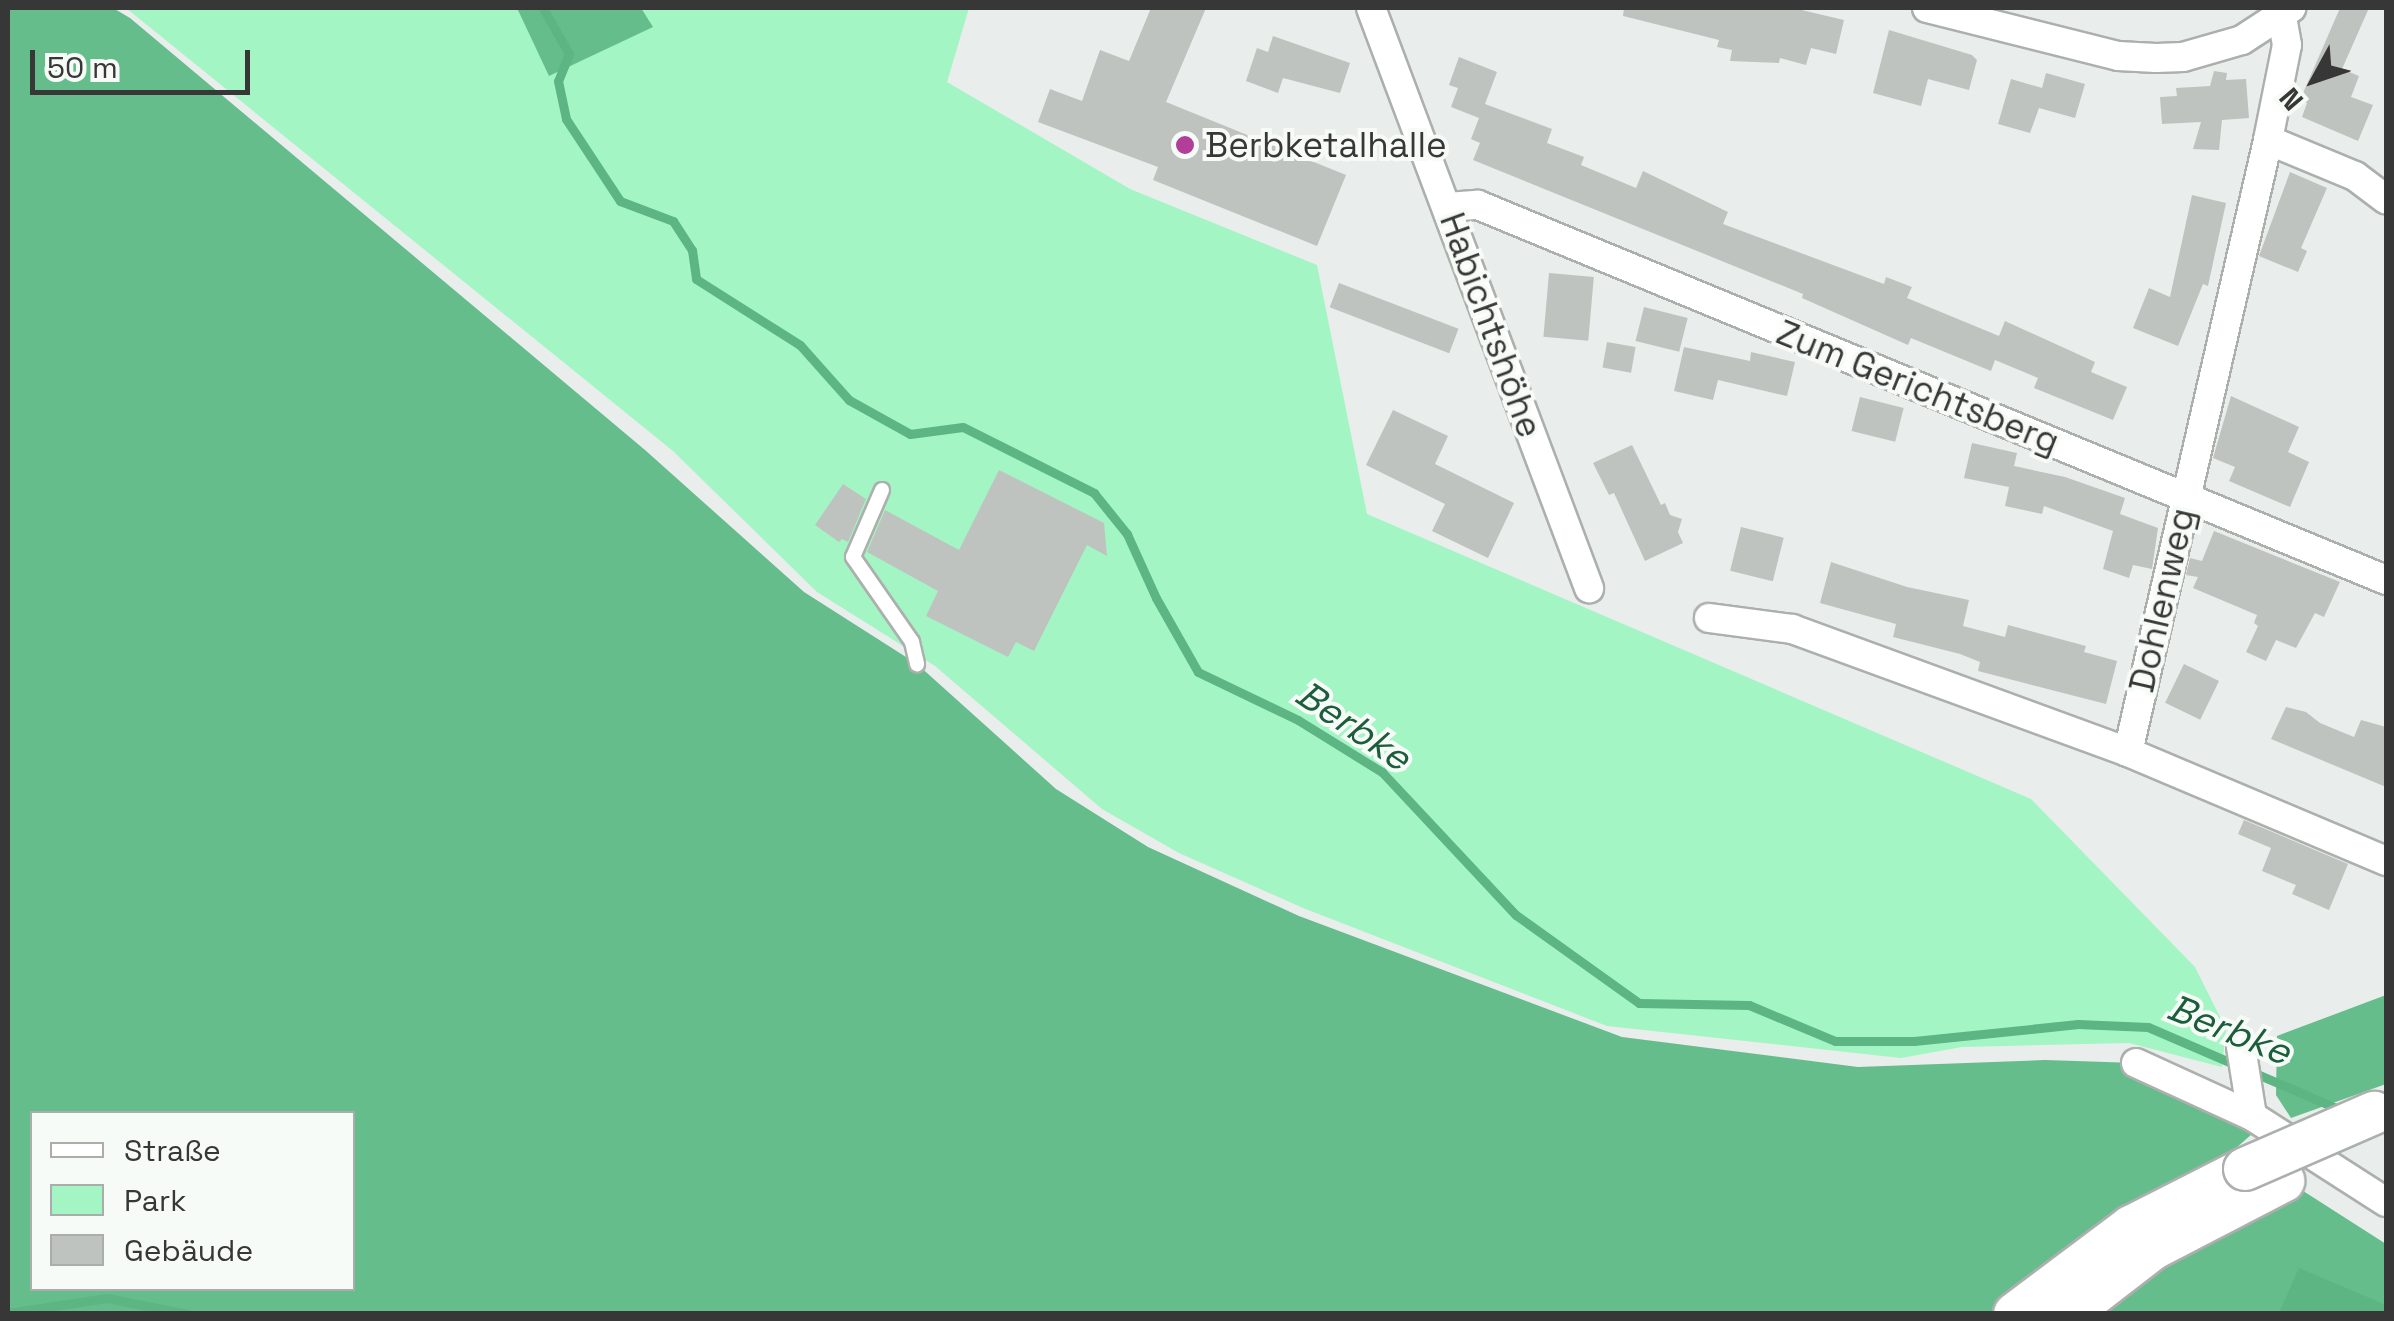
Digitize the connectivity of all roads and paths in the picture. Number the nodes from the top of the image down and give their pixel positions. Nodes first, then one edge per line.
1 (1371, 8) edge
2 (1927, 8) edge
3 (2287, 12) edge
4 (2268, 140) junction
5 (2386, 199) edge
6 (1447, 207) junction
7 (882, 490) dead end
8 (2186, 498) junction
9 (2386, 580) edge
10 (1588, 588) dead end
11 (1709, 618) dead end
12 (917, 664) dead end
13 (2128, 752) junction
14 (2386, 861) edge
15 (2242, 1047) dead end
16 (2136, 1064) dead end
17 (2252, 1116) junction
18 (2382, 1120) edge
19 (2264, 1175) junction
20 (2386, 1202) edge
21 (2015, 1314) edge
22 (2068, 1314) edge

1 - 6 street, Habichtshöhe
2 - 3 street
3 - 4 street, Dohlenweg
4 - 5 street
4 - 8 street, Dohlenweg
6 - 8 street, Zum Gerichtsberg
6 - 10 street, Habichtshöhe
7 - 12 lane
8 - 9 street, Zum Gerichtsberg
8 - 13 street, Dohlenweg
11 - 13 street
13 - 14 street
15 - 17 street
16 - 17 street
17 - 20 street
18 - 19 main road
19 - 21 main road
19 - 22 main road

